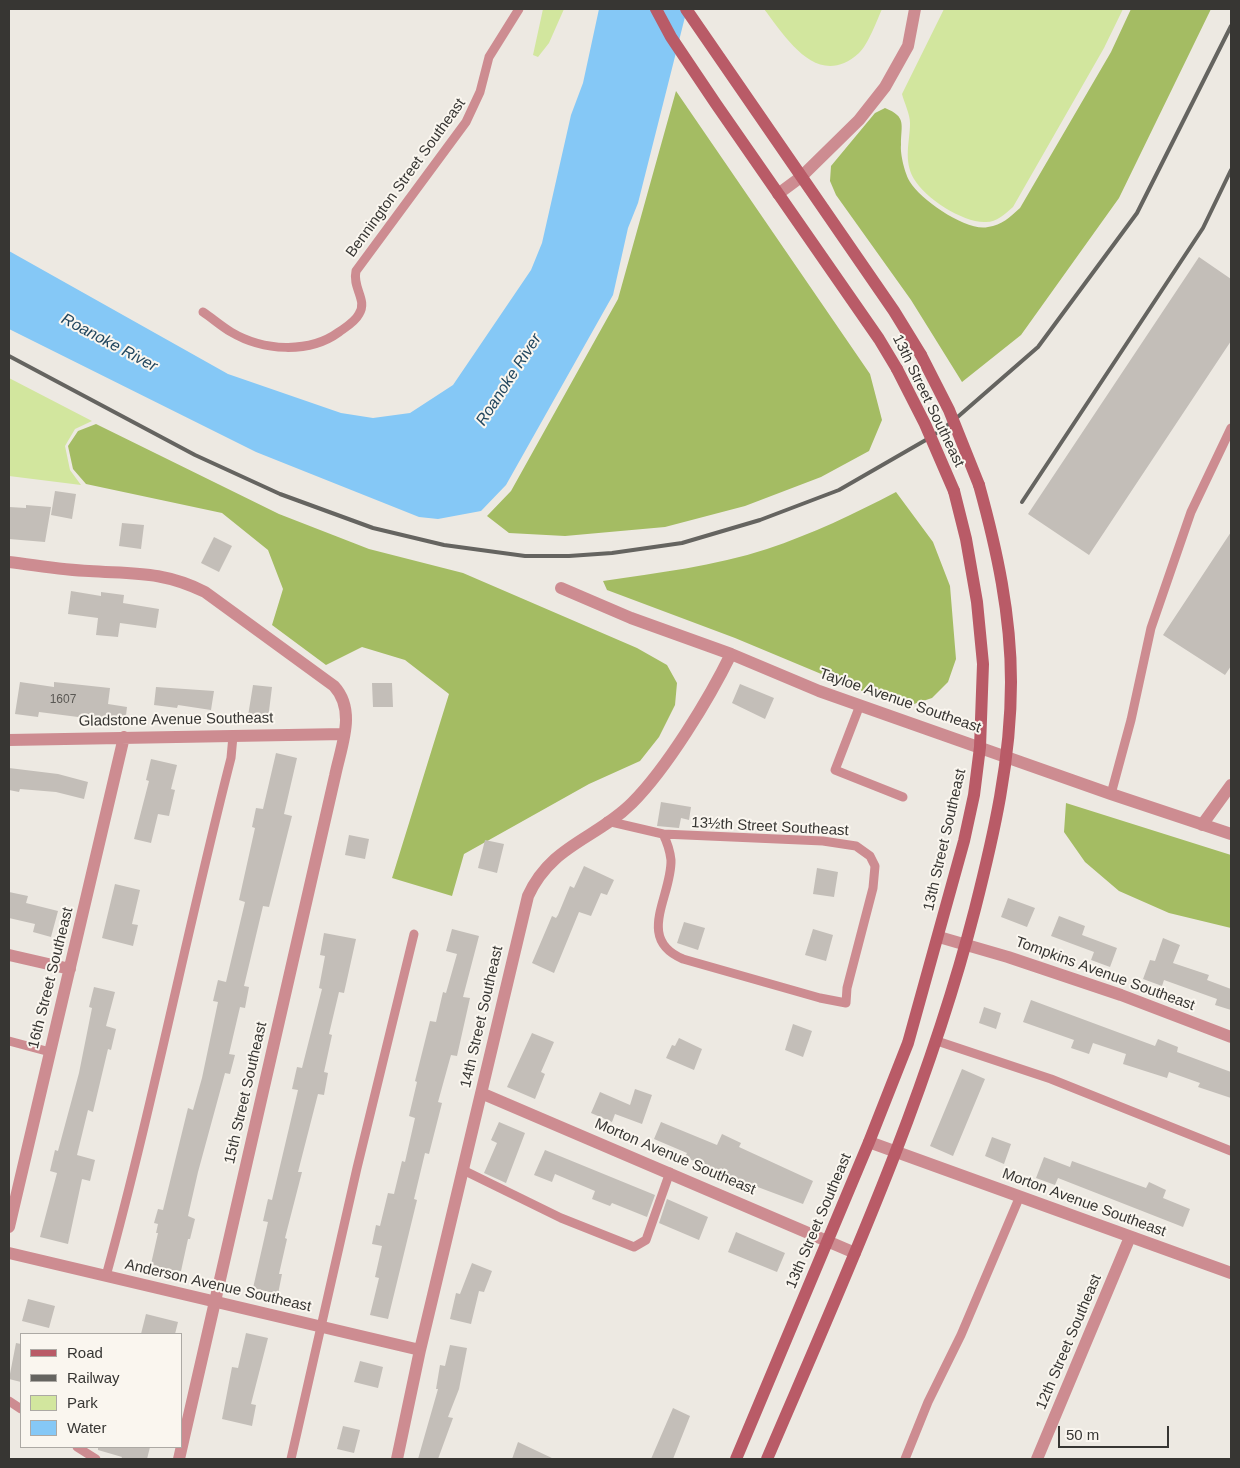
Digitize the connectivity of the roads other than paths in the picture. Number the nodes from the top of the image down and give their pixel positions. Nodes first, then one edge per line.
1 (519, 9) edge
2 (656, 9) edge
3 (686, 9) edge
4 (916, 9) edge
5 (801, 177) junction
6 (778, 194) junction
7 (203, 312) dead end
8 (1231, 428) edge
9 (9, 562) edge
10 (561, 588) dead end
11 (731, 654) junction
12 (860, 705) junction
13 (344, 734) junction
14 (233, 736) junction
15 (124, 738) junction
16 (9, 740) edge
17 (980, 747) junction
18 (1007, 756) junction
19 (1231, 786) edge
20 (1111, 794) junction
21 (903, 797) dead end
22 (607, 821) junction
23 (1202, 824) junction
24 (663, 834) junction
25 (1231, 834) edge
26 (414, 934) dead end
27 (939, 936) junction
28 (966, 944) junction
29 (9, 955) edge
30 (70, 969) junction
31 (1231, 1037) edge
32 (9, 1041) edge
33 (937, 1041) junction
34 (50, 1052) junction
35 (481, 1093) junction
36 (870, 1142) junction
37 (1231, 1151) edge
38 (896, 1153) junction
39 (463, 1170) junction
40 (670, 1172) junction
41 (1020, 1196) junction
42 (9, 1227) edge
43 (1130, 1237) junction
44 (828, 1241) junction
45 (9, 1253) edge
46 (855, 1253) junction
47 (1231, 1273) edge
48 (106, 1276) junction
49 (215, 1301) junction
50 (320, 1326) junction
51 (420, 1350) junction
52 (9, 1401) edge
53 (20, 1408) edge
54 (182, 1446) edge
55 (79, 1448) edge
56 (96, 1459) edge
57 (291, 1459) edge
58 (397, 1459) edge
59 (736, 1459) edge
60 (766, 1459) edge
61 (905, 1459) edge
62 (1037, 1459) edge

1 - 7 lane, Bennington Street Southeast
2 - 6 main road, 13th Street Southeast
3 - 5 main road, 13th Street Southeast
4 - 5 street
5 - 6 street
5 - 18 main road, 13th Street Southeast, bridge
6 - 17 main road, 13th Street Southeast, bridge
8 - 20 lane
9 - 13 street, 15th Street Southeast
10 - 11 street, Tayloe Avenue Southeast
11 - 12 street, Tayloe Avenue Southeast
11 - 22 street, 14th Street Southeast
12 - 17 street, Tayloe Avenue Southeast
12 - 21 lane
13 - 14 street, Gladstone Avenue Southeast
13 - 49 street, 15th Street Southeast
14 - 15 street, Gladstone Avenue Southeast
14 - 48 lane
15 - 16 street, Gladstone Avenue Southeast
15 - 30 street, 16th Street Southeast
17 - 18 street, Tayloe Avenue Southeast
17 - 27 main road, 13th Street Southeast
18 - 20 street, Tayloe Avenue Southeast
18 - 28 main road, 13th Street Southeast
19 - 23 street
20 - 23 street, Tayloe Avenue Southeast
22 - 24 lane
22 - 35 street, 14th Street Southeast
23 - 25 street, Tayloe Avenue Southeast
24 - 24 lane, 13½th Street Southeast
26 - 50 lane
27 - 28 street, Tompkins Avenue Southeast
27 - 36 main road, 13th Street Southeast
28 - 31 street, Tompkins Avenue Southeast
28 - 33 main road, 13th Street Southeast
29 - 30 street
30 - 34 street, 16th Street Southeast
32 - 34 lane
33 - 37 lane
33 - 38 main road, 13th Street Southeast
34 - 42 street, 16th Street Southeast
35 - 39 street, 14th Street Southeast
35 - 40 street, Morton Avenue Southeast
36 - 38 street, Morton Avenue Southeast
36 - 44 main road, 13th Street Southeast
38 - 41 street, Morton Avenue Southeast
38 - 46 main road, 13th Street Southeast
39 - 40 lane
39 - 51 street, 14th Street Southeast
40 - 44 street, Morton Avenue Southeast
41 - 43 street, Morton Avenue Southeast
41 - 61 lane
43 - 47 street, Morton Avenue Southeast
43 - 62 street, 12th Street Southeast
44 - 46 street, Morton Avenue Southeast
44 - 59 main road, 13th Street Southeast
45 - 48 street, Anderson Avenue Southeast
46 - 60 main road, 13th Street Southeast
48 - 49 street, Anderson Avenue Southeast
49 - 50 street, Anderson Avenue Southeast
49 - 54 street, 15th Street Southeast
50 - 51 street, Anderson Avenue Southeast
50 - 57 lane
51 - 58 street, 14th Street Southeast
52 - 53 lane
55 - 56 lane

